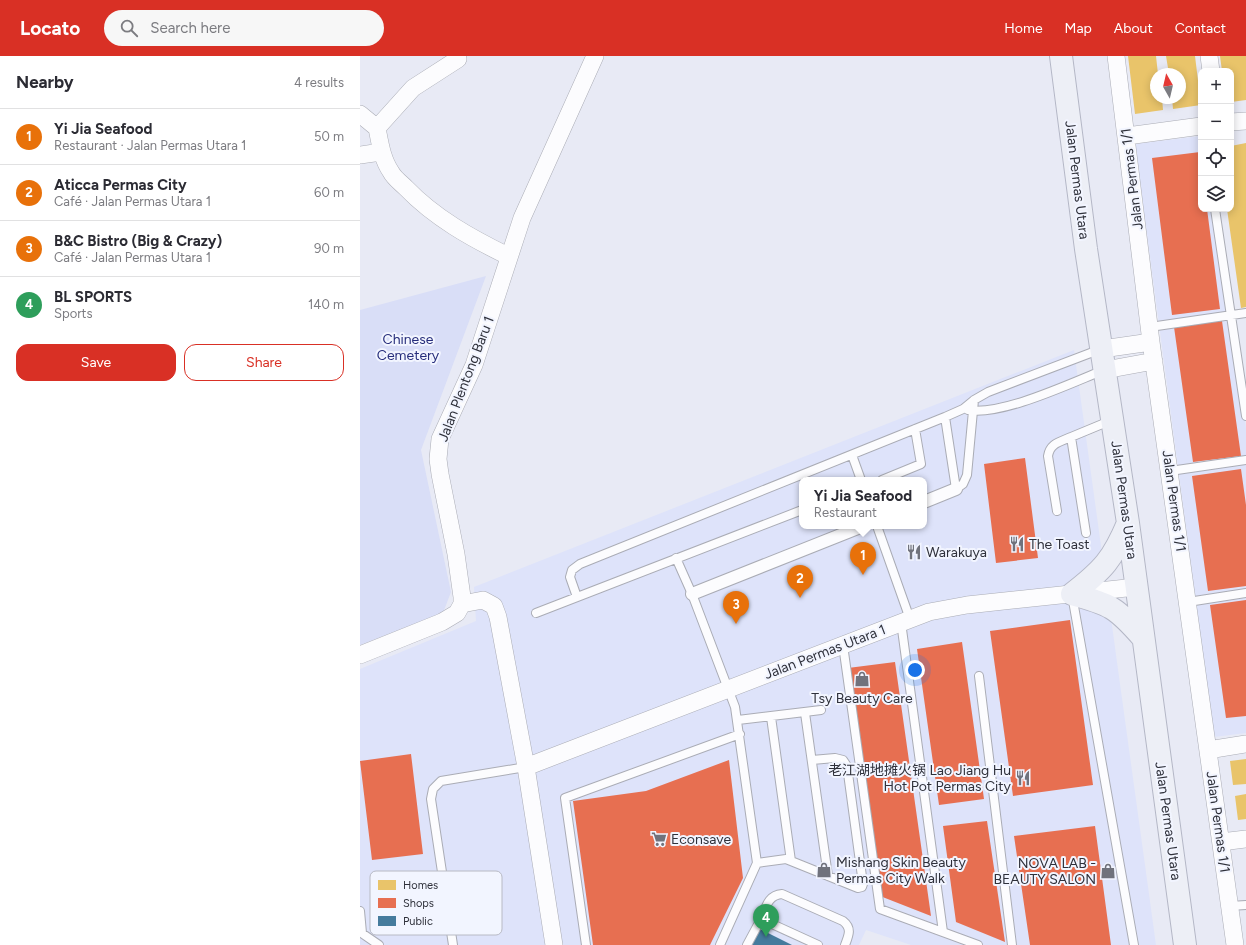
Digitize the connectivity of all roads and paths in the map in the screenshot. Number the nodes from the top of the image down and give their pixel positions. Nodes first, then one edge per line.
1 (595, 56) edge
2 (1062, 56) edge
3 (1116, 56) edge
4 (1209, 56) edge
5 (458, 59) dead end
6 (1211, 68) edge
7 (360, 114) edge
8 (1246, 120) edge
9 (1234, 122) edge
10 (1198, 126) edge
11 (377, 128) junction
12 (1127, 136) junction
13 (382, 152) junction
14 (360, 155) edge
15 (1215, 212) edge
16 (508, 256) junction
17 (1246, 313) edge
18 (1231, 315) junction
19 (1151, 335) junction
20 (1103, 359) junction
21 (1154, 361) junction
22 (974, 400) junction
23 (963, 409) junction
24 (974, 411) junction
25 (1246, 416) edge
26 (945, 417) junction
27 (1112, 419) junction
28 (915, 429) junction
29 (1071, 437) junction
30 (852, 455) junction
31 (1246, 460) edge
32 (1170, 471) junction
33 (860, 477) edge
34 (889, 477) edge
35 (956, 489) junction
36 (927, 501) edge
37 (799, 511) edge
38 (1056, 511) dead end
39 (1128, 523) junction
40 (855, 529) edge
41 (878, 529) edge
42 (1086, 533) dead end
43 (676, 558) junction
44 (1136, 587) junction
45 (1246, 593) edge
46 (692, 594) junction
47 (1072, 594) junction
48 (577, 597) junction
49 (1188, 602) junction
50 (462, 604) junction
51 (536, 613) dead end
52 (906, 620) junction
53 (1143, 638) junction
54 (843, 645) junction
55 (360, 655) edge
56 (979, 676) dead end
57 (729, 689) junction
58 (822, 710) dead end
59 (806, 713) junction
60 (771, 717) junction
61 (738, 720) junction
62 (740, 734) junction
63 (1246, 744) edge
64 (1208, 750) junction
65 (812, 760) junction
66 (526, 767) junction
67 (1246, 839) edge
68 (1221, 842) junction
69 (791, 861) junction
70 (757, 863) junction
71 (442, 871) edge
72 (828, 876) junction
73 (1238, 905) edge
74 (360, 910) edge
75 (760, 918) junction
76 (361, 932) edge
77 (943, 932) junction
78 (451, 935) edge
79 (379, 945) edge
80 (453, 945) edge
81 (554, 945) edge
82 (586, 945) edge
83 (720, 945) edge
84 (746, 945) edge
85 (818, 945) edge
86 (844, 945) edge
87 (978, 945) edge
88 (1012, 945) edge
89 (1134, 945) edge
90 (1185, 945) edge
91 (1235, 945) edge

1 - 16 street, Jalan Plentong Baru 1
2 - 20 main road, Jalan Permas Utara
3 - 12 street, Jalan Permas 1/1
4 - 6 street
5 - 11 street
7 - 11 street
8 - 9 street
10 - 12 street
11 - 13 street
12 - 19 street, Jalan Permas 1/1
13 - 14 street
13 - 16 street
15 - 18 lane
16 - 50 street, Jalan Plentong Baru 1
17 - 18 lane
18 - 19 lane
18 - 25 lane
19 - 20 street
19 - 21 street, Jalan Permas 1/1
20 - 21 street
20 - 22 lane
20 - 24 lane
20 - 27 main road, Jalan Permas Utara
21 - 32 street, Jalan Permas 1/1
22 - 23 lane
22 - 24 lane
23 - 24 lane
23 - 26 lane
24 - 35 lane
26 - 28 lane
26 - 35 lane
27 - 29 lane
27 - 39 main road, Jalan Permas Utara
28 - 30 lane
28 - 34 lane
29 - 38 lane
29 - 42 lane
30 - 33 lane
30 - 48 lane
31 - 32 lane
32 - 49 street, Jalan Permas 1/1
35 - 36 street
37 - 43 lane
39 - 44 main road, Jalan Permas Utara
39 - 47 main road
40 - 46 street
41 - 52 lane
43 - 46 lane
43 - 48 lane
44 - 47 street, Jalan Permas Utara 1
44 - 53 main road, Jalan Permas Utara
45 - 49 lane
46 - 57 lane
47 - 52 street, Jalan Permas Utara 1
47 - 53 main road
47 - 89 lane
48 - 51 lane
49 - 64 street, Jalan Permas 1/1
50 - 55 street
50 - 66 street
52 - 54 street, Jalan Permas Utara 1
52 - 77 lane
53 - 90 main road, Jalan Permas Utara
54 - 57 street, Jalan Permas Utara 1
54 - 77 lane
56 - 88 lane
57 - 61 lane
57 - 66 street, Jalan Permas Utara 1
58 - 59 lane
59 - 60 lane
59 - 65 lane
60 - 61 lane
60 - 69 lane
61 - 62 lane
62 - 70 lane
62 - 82 lane
63 - 64 street
64 - 68 street, Jalan Permas 1/1
65 - 72 lane
65 - 72 lane
66 - 71 lane
66 - 81 street
67 - 68 street
68 - 73 street, Jalan Permas 1/1
69 - 70 lane
69 - 72 lane
70 - 83 lane
73 - 91 street, Jalan Permas 1/1
74 - 76 lane
75 - 84 lane
75 - 85 lane
75 - 86 lane
76 - 79 lane
77 - 87 lane
78 - 80 lane

